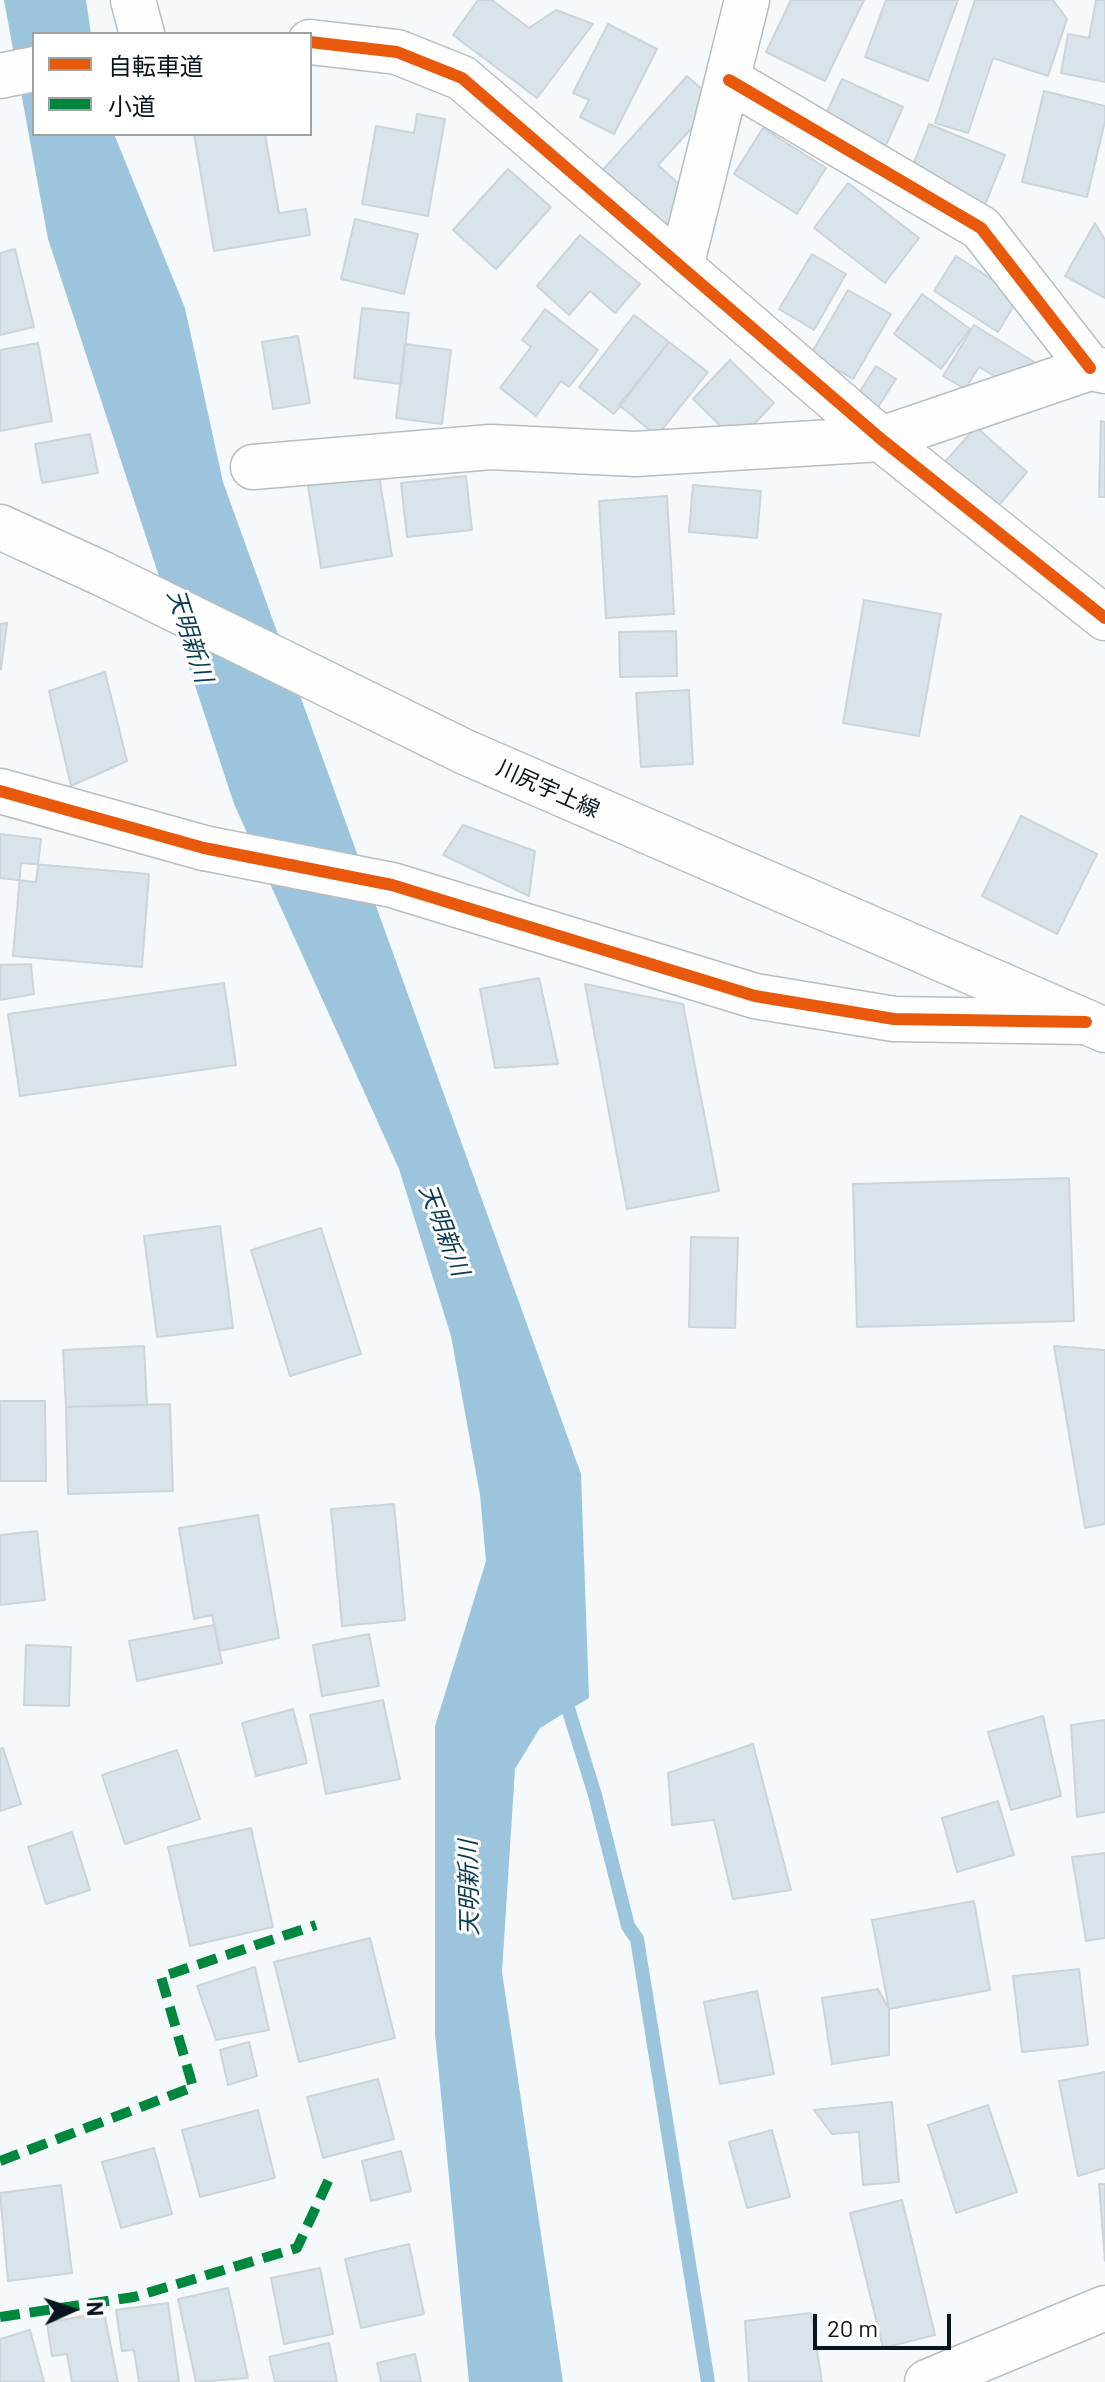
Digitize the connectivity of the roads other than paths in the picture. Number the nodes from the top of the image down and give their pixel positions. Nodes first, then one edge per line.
1 (133, 0) edge
2 (747, 0) edge
3 (141, 32) edge
4 (312, 42) edge
5 (32, 69) edge
6 (0, 76) edge
7 (729, 80) junction
8 (681, 267) junction
9 (1098, 369) edge
10 (881, 439) junction
11 (253, 467) dead end
12 (0, 527) edge
13 (1105, 618) edge
14 (0, 791) edge
15 (1096, 1026) edge
16 (1105, 2308) edge
17 (927, 2382) edge

1 - 3 street
2 - 7 street
4 - 8 street
5 - 6 street
7 - 8 street
7 - 9 street
8 - 10 street
9 - 10 street
10 - 11 street
10 - 13 street
12 - 15 street, 川尻宇土線
14 - 15 street
16 - 17 street

